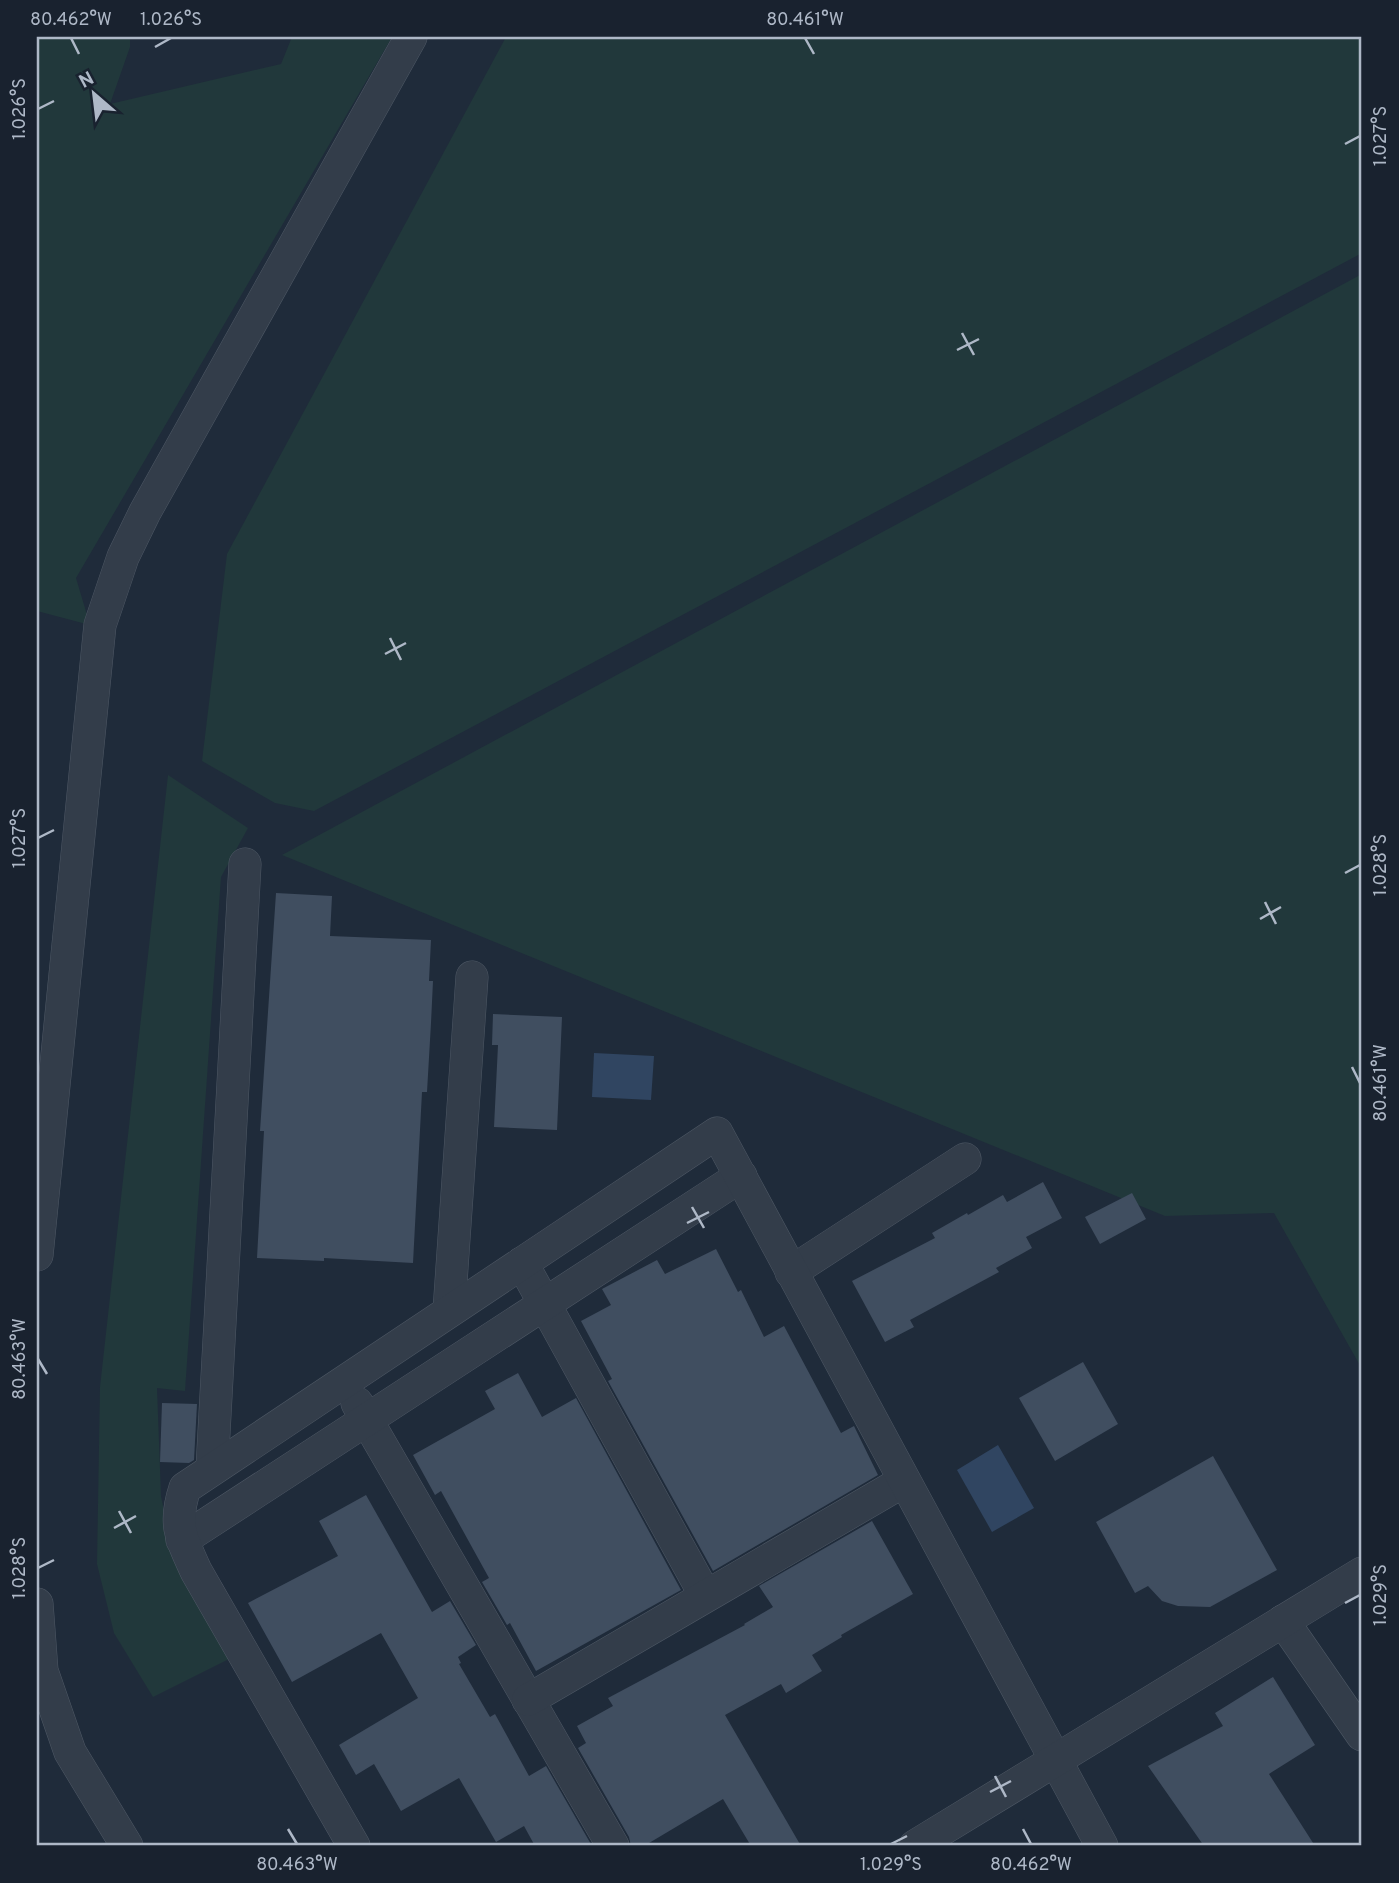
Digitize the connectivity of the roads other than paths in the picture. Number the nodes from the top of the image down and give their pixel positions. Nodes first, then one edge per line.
1 (411, 37) edge
2 (245, 864) dead end
3 (472, 977) dead end
4 (965, 1159) dead end
5 (741, 1176) junction
6 (37, 1255) edge
7 (522, 1263) junction
8 (791, 1272) junction
9 (543, 1304) junction
10 (449, 1311) junction
11 (345, 1380) junction
12 (366, 1420) junction
13 (212, 1469) junction
14 (904, 1482) junction
15 (182, 1540) junction
16 (1362, 1573) edge
17 (705, 1595) junction
18 (37, 1604) edge
19 (1283, 1621) junction
20 (528, 1700) junction
21 (1362, 1735) edge
22 (1057, 1761) junction
23 (127, 1846) edge
24 (354, 1846) edge
25 (613, 1846) edge
26 (915, 1846) edge
27 (1101, 1846) edge

1 - 6 street
2 - 13 street
3 - 10 street
4 - 8 street
5 - 7 street
5 - 8 street
5 - 9 street
7 - 9 street
7 - 10 street
8 - 14 street
9 - 12 street
9 - 17 street
10 - 11 street
11 - 12 street
11 - 13 street
12 - 15 street
12 - 20 street
13 - 15 street
14 - 17 street
14 - 22 street
15 - 24 street
16 - 19 street
17 - 20 street
18 - 23 street
19 - 21 street
19 - 22 street
20 - 25 street
22 - 26 street
22 - 27 street

